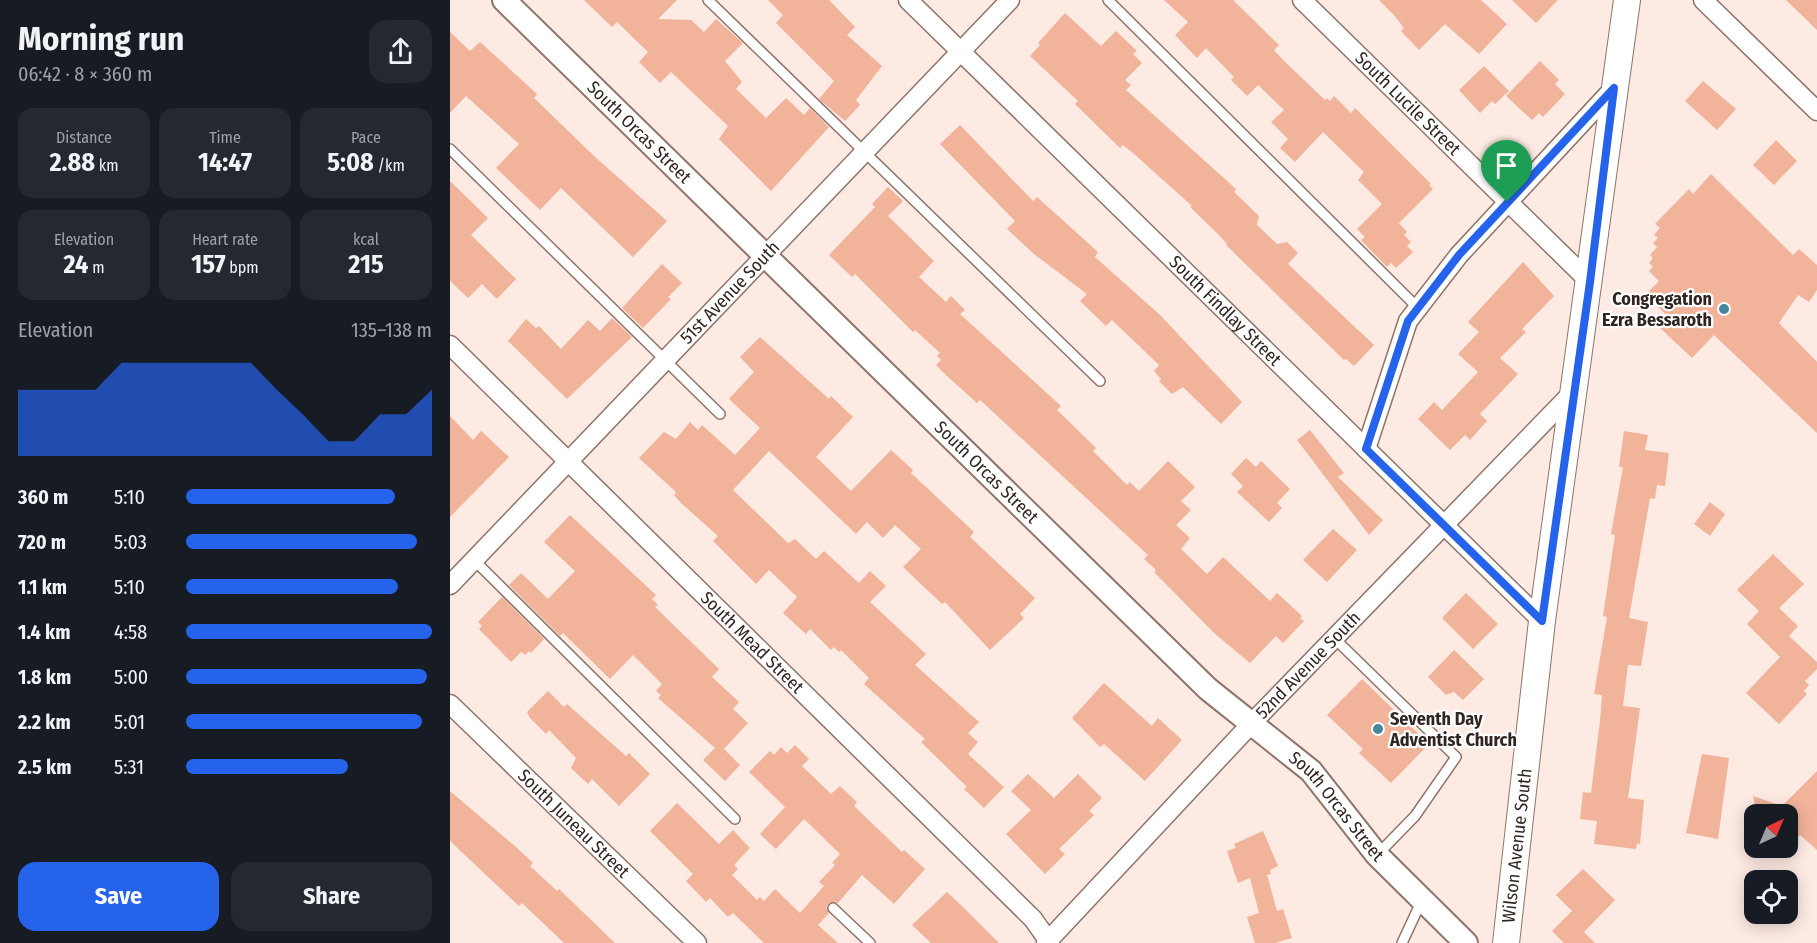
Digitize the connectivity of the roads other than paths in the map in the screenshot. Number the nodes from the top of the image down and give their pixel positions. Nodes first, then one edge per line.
1 (504, 0) edge
2 (708, 0) edge
3 (908, 0) edge
4 (1010, 0) edge
5 (1108, 0) edge
6 (1302, 0) edge
7 (1628, 0) edge
8 (1703, 0) edge
9 (961, 52) junction
10 (1614, 88) junction
11 (1817, 111) edge
12 (450, 149) edge
13 (864, 153) junction
14 (1507, 202) junction
15 (765, 256) junction
16 (1590, 282) junction
17 (1418, 308) junction
18 (450, 345) edge
19 (666, 360) junction
20 (1100, 381) dead end
21 (1574, 391) junction
22 (720, 414) dead end
23 (1366, 449) junction
24 (569, 462) junction
25 (1444, 526) junction
26 (474, 560) junction
27 (450, 585) edge
28 (1542, 621) junction
29 (1334, 638) junction
30 (450, 704) edge
31 (1251, 724) junction
32 (735, 819) dead end
33 (1377, 855) junction
34 (1422, 900) junction
35 (833, 908) dead end
36 (1048, 942) edge
37 (697, 943) edge
38 (870, 943) edge
39 (1402, 943) edge
40 (1466, 943) edge
41 (1506, 943) edge

1 - 15 street, South Orcas Street
2 - 13 lane
3 - 9 street, South Findlay Street
4 - 9 street, 51st Avenue South
5 - 17 lane
6 - 14 street, South Lucile Street
7 - 10 main road, Wilson Avenue South
8 - 11 street
9 - 13 street, 51st Avenue South
9 - 23 street, South Findlay Street
10 - 14 street
10 - 16 main road, Wilson Avenue South
12 - 19 lane
13 - 15 street, 51st Avenue South
13 - 20 lane
14 - 16 street, South Lucile Street
14 - 17 street
15 - 19 street, 51st Avenue South
15 - 31 street, South Orcas Street
16 - 21 main road, Wilson Avenue South
17 - 23 street
18 - 24 street, South Mead Street
19 - 22 lane
19 - 24 street, 51st Avenue South
21 - 25 street, 52nd Avenue South
21 - 28 main road, Wilson Avenue South
23 - 25 street, South Findlay Street
24 - 26 street, 51st Avenue South
24 - 36 street, South Mead Street
25 - 28 street, South Findlay Street
25 - 29 street, 52nd Avenue South
26 - 27 street, 51st Avenue South
26 - 32 lane
28 - 41 main road, Wilson Avenue South
29 - 31 street, 52nd Avenue South
29 - 33 lane
30 - 37 street, South Juneau Street
31 - 33 street, South Orcas Street
31 - 36 street, 52nd Avenue South
33 - 34 street, South Orcas Street
34 - 39 lane
34 - 40 street, South Orcas Street
35 - 38 lane

